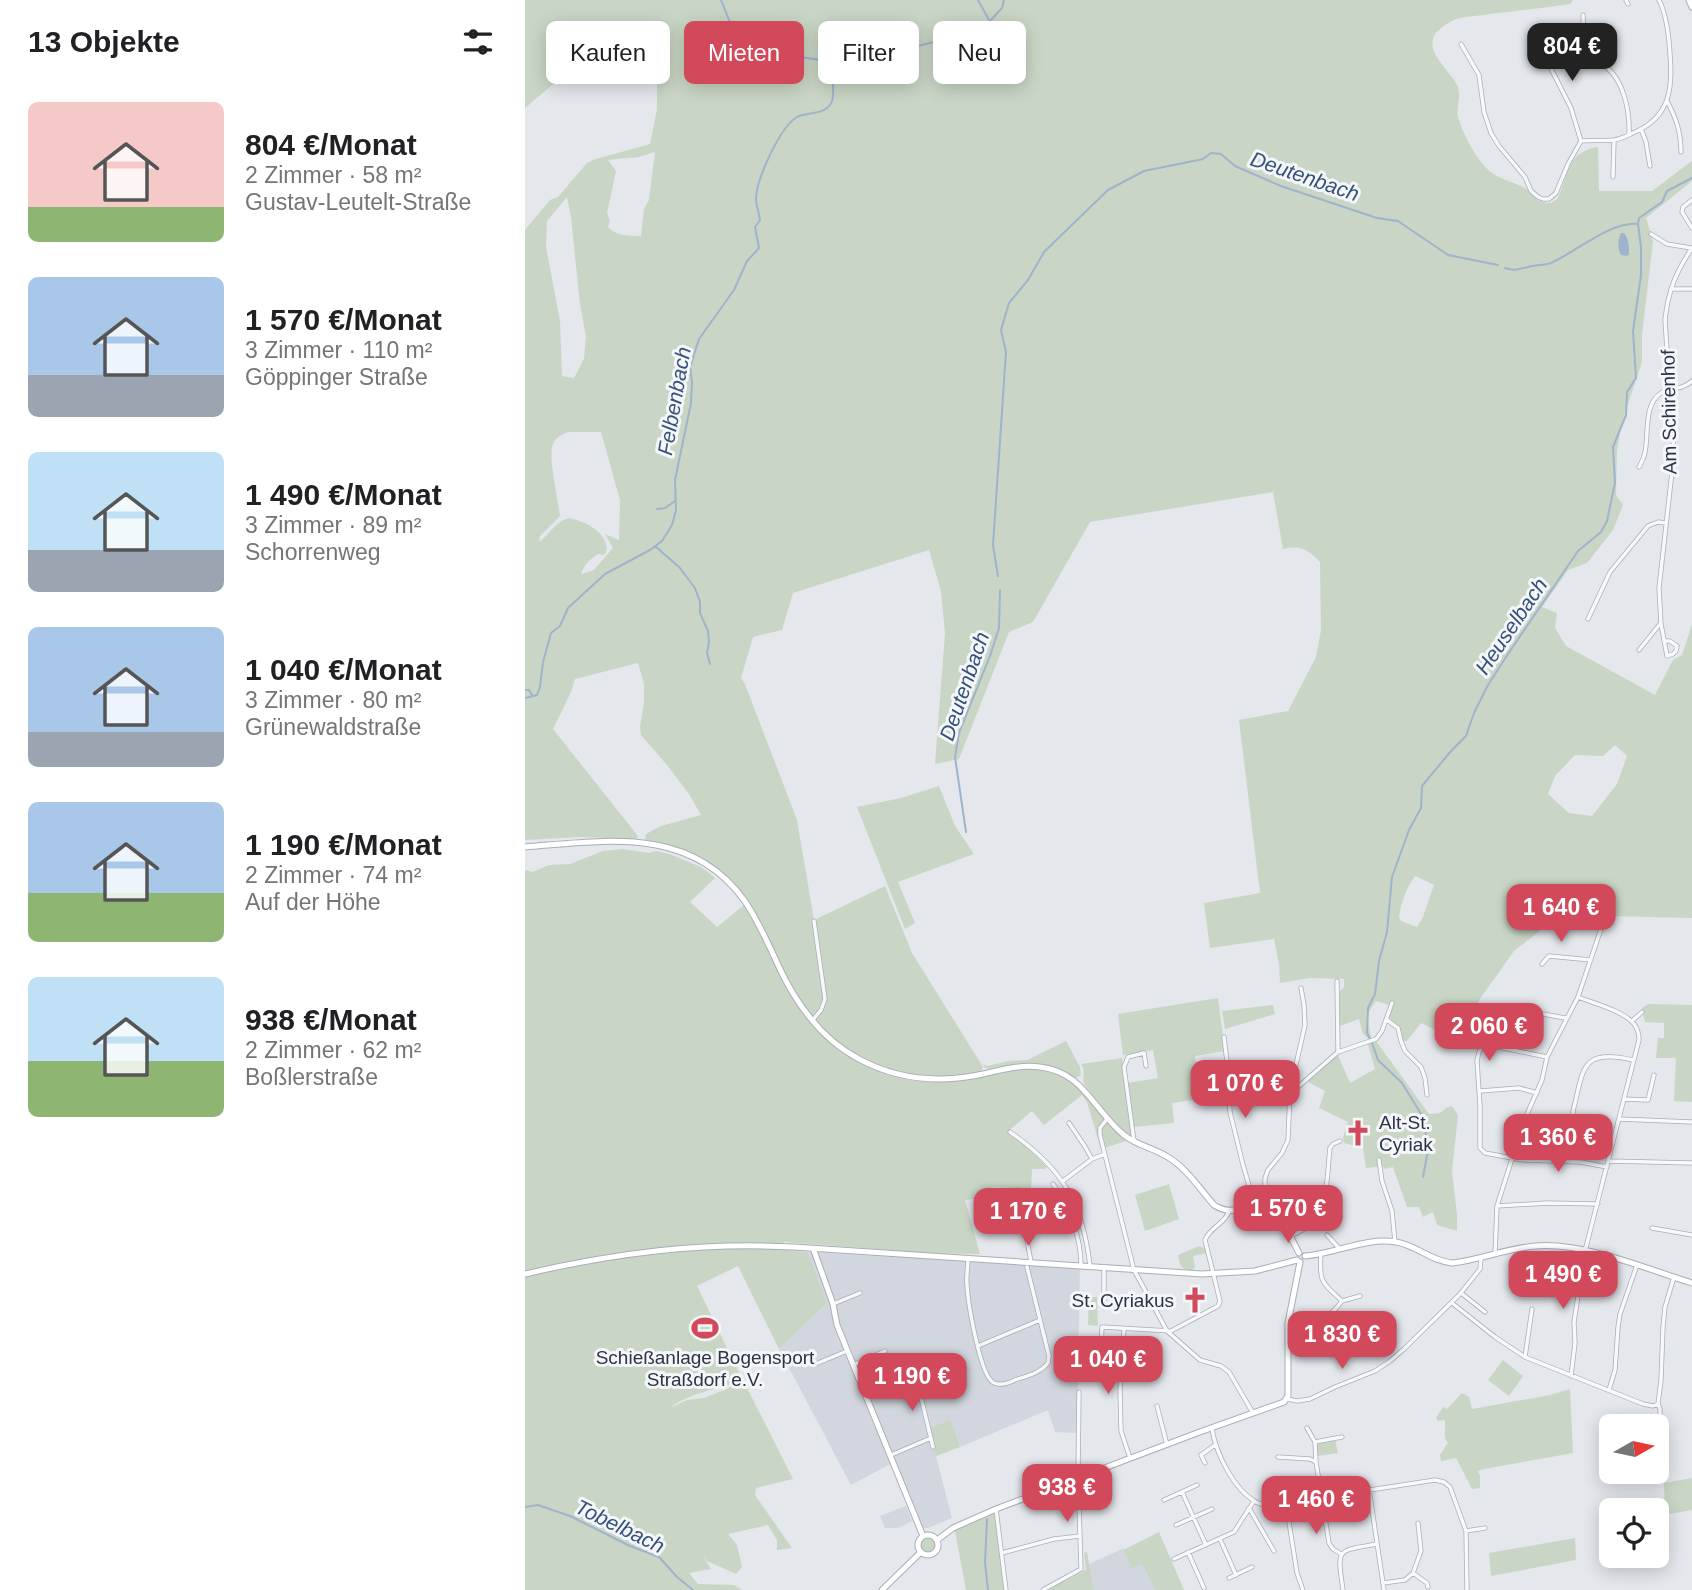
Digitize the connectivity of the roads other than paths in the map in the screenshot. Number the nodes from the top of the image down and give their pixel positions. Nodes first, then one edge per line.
1 (1659, 0) edge
2 (1689, 0) edge
3 (1692, 7) edge
4 (1583, 15) dead end
5 (1534, 35) dead end
6 (1461, 44) dead end
7 (1667, 101) junction
8 (1641, 129) junction
9 (1629, 134) junction
10 (1614, 139) junction
11 (1581, 141) junction
12 (1681, 152) dead end
13 (1650, 166) dead end
14 (1613, 177) dead end
15 (1692, 200) edge
16 (1692, 227) edge
17 (1651, 234) dead end
18 (1692, 248) edge
19 (1671, 289) junction
20 (1692, 289) edge
21 (1692, 381) edge
22 (1670, 390) junction
23 (1639, 467) dead end
24 (1666, 523) junction
25 (1588, 619) dead end
26 (1661, 624) junction
27 (1665, 641) junction
28 (1639, 650) dead end
29 (525, 847) edge
30 (1576, 918) dead end
31 (814, 921) dead end
32 (1591, 960) junction
33 (1542, 964) dead end
34 (1337, 981) dead end
35 (1301, 988) dead end
36 (1578, 997) junction
37 (1392, 1003) dead end
38 (1642, 1013) dead end
39 (1566, 1018) junction
40 (1387, 1020) junction
41 (812, 1021) junction
42 (1632, 1021) junction
43 (1224, 1037) dead end
44 (1484, 1044) junction
45 (1338, 1052) junction
46 (1547, 1057) junction
47 (1633, 1060) junction
48 (1146, 1066) dead end
49 (1654, 1076) dead end
50 (1290, 1091) junction
51 (1479, 1091) junction
52 (1537, 1093) junction
53 (1427, 1095) dead end
54 (1624, 1099) junction
55 (1107, 1119) junction
56 (1573, 1119) dead end
57 (1619, 1119) junction
58 (1692, 1122) edge
59 (1069, 1123) dead end
60 (1010, 1132) dead end
61 (1134, 1141) junction
62 (1340, 1141) dead end
63 (1105, 1154) junction
64 (1513, 1158) junction
65 (1092, 1159) junction
66 (1379, 1160) dead end
67 (1609, 1161) junction
68 (1692, 1163) edge
69 (1607, 1167) junction
70 (1063, 1181) junction
71 (1052, 1184) dead end
72 (1018, 1190) dead end
73 (1598, 1204) junction
74 (1255, 1206) junction
75 (1497, 1206) junction
76 (1265, 1208) junction
77 (1229, 1211) junction
78 (1652, 1228) dead end
79 (1327, 1235) dead end
80 (1692, 1235) edge
81 (1290, 1236) junction
82 (1395, 1242) junction
83 (813, 1248) junction
84 (1340, 1250) junction
85 (1585, 1251) junction
86 (1321, 1254) junction
87 (1495, 1254) junction
88 (968, 1258) junction
89 (1300, 1258) junction
90 (1481, 1258) junction
91 (1537, 1264) dead end
92 (1029, 1265) junction
93 (1081, 1265) junction
94 (1637, 1265) junction
95 (1090, 1266) junction
96 (1104, 1267) junction
97 (1134, 1270) junction
98 (1581, 1272) junction
99 (1213, 1273) junction
100 (525, 1274) edge
101 (1674, 1277) junction
102 (1692, 1283) edge
103 (860, 1293) dead end
104 (1461, 1293) junction
105 (1360, 1296) dead end
106 (1104, 1299) dead end
107 (1342, 1301) junction
108 (1452, 1303) junction
109 (832, 1304) junction
110 (1532, 1309) dead end
111 (1485, 1312) dead end
112 (1040, 1320) junction
113 (1288, 1323) junction
114 (1123, 1328) junction
115 (1167, 1331) junction
116 (978, 1346) junction
117 (848, 1351) junction
118 (885, 1351) dead end
119 (1525, 1357) junction
120 (1097, 1361) dead end
121 (818, 1363) dead end
122 (853, 1365) junction
123 (915, 1373) dead end
124 (1571, 1376) junction
125 (1609, 1390) junction
126 (1079, 1392) dead end
127 (1287, 1399) junction
128 (1658, 1404) junction
129 (1157, 1406) dead end
130 (1253, 1413) junction
131 (1660, 1414) edge
132 (1307, 1428) dead end
133 (1212, 1429) junction
134 (1342, 1437) dead end
135 (931, 1438) junction
136 (1315, 1442) junction
137 (1167, 1445) junction
138 (1215, 1445) junction
139 (933, 1447) dead end
140 (890, 1456) junction
141 (1278, 1457) dead end
142 (1131, 1459) junction
143 (1316, 1462) junction
144 (1205, 1463) dead end
145 (1079, 1479) junction
146 (1197, 1485) dead end
147 (1369, 1489) junction
148 (1182, 1492) junction
149 (1322, 1497) junction
150 (1164, 1500) dead end
151 (1254, 1501) junction
152 (1286, 1503) junction
153 (1249, 1508) junction
154 (996, 1509) junction
155 (1213, 1509) dead end
156 (1194, 1517) junction
157 (1418, 1523) dead end
158 (1176, 1525) dead end
159 (1485, 1528) dead end
160 (1466, 1531) junction
161 (923, 1536) junction
162 (1080, 1536) junction
163 (1220, 1539) junction
164 (937, 1540) junction
165 (1377, 1544) junction
166 (1206, 1545) junction
167 (1273, 1551) dead end
168 (1002, 1552) junction
169 (1188, 1552) junction
170 (921, 1553) junction
171 (1341, 1554) junction
172 (1174, 1559) dead end
173 (1252, 1567) dead end
174 (1413, 1573) junction
175 (1235, 1575) junction
176 (1229, 1578) dead end
177 (1383, 1583) junction
178 (1427, 1587) dead end
179 (1204, 1588) dead end
180 (882, 1590) edge
181 (1006, 1590) edge
182 (1043, 1590) edge
183 (1303, 1590) edge
184 (1343, 1590) edge
185 (1384, 1590) edge
186 (1467, 1590) edge

1 - 7 street
2 - 3 main road
4 - 9 street
5 - 11 street
6 - 11 street
7 - 8 street
7 - 12 street
8 - 9 street
8 - 13 street
9 - 10 street
10 - 11 street
10 - 14 street
15 - 16 street
17 - 18 street, Am Schirenhof
18 - 19 street, Am Schirenhof
19 - 20 street
19 - 22 street, Am Schirenhof
21 - 22 street
22 - 23 street
22 - 24 street, Am Schirenhof
24 - 25 street
24 - 26 street, Am Schirenhof
26 - 27 street, Am Schirenhof
26 - 28 street
27 - 27 street, Am Schirenhof
29 - 41 main road
30 - 32 street
31 - 41 street
32 - 33 street
32 - 36 street
34 - 45 street
35 - 50 street
36 - 39 street
36 - 42 street
37 - 40 street
38 - 42 street
39 - 44 street
39 - 46 street
40 - 45 street
40 - 53 street
41 - 55 main road
42 - 47 street
43 - 74 street
44 - 46 street
44 - 51 street
45 - 50 street
46 - 52 street
47 - 54 street
47 - 56 street
48 - 61 street
49 - 54 street
50 - 76 street
51 - 52 street
51 - 64 street
52 - 64 street
54 - 57 street
55 - 61 main road
55 - 63 street
57 - 58 street
57 - 67 street
59 - 65 street
60 - 70 street
61 - 77 main road
62 - 81 street
63 - 65 street
63 - 97 street
64 - 69 street
64 - 75 street
65 - 70 street
66 - 82 street
67 - 68 street
67 - 69 street
69 - 73 street
70 - 95 street
71 - 93 street
72 - 92 street
73 - 75 street
73 - 85 street
74 - 76 main road
74 - 77 main road
75 - 87 street
76 - 81 main road
77 - 99 street
78 - 80 street
79 - 84 street
81 - 89 main road
82 - 84 main road
82 - 90 main road
83 - 88 main road
83 - 100 main road
83 - 109 main road
84 - 86 main road
85 - 87 main road
85 - 94 main road
85 - 98 street
86 - 89 main road
86 - 107 street
87 - 90 main road
88 - 92 main road
88 - 116 street
89 - 99 main road
89 - 113 main road
90 - 104 street
91 - 98 street
92 - 93 main road
92 - 112 street
93 - 95 main road
94 - 101 main road
94 - 125 street
95 - 96 main road
96 - 97 main road
96 - 106 street
97 - 99 main road
97 - 115 street
98 - 124 street
99 - 115 street
101 - 102 main road
101 - 128 street
103 - 109 street
104 - 108 street
104 - 111 street
105 - 107 street
107 - 113 street
108 - 119 street
108 - 127 street
109 - 117 main road
110 - 119 street
112 - 116 street
112 - 116 street
113 - 127 main road
114 - 115 street
114 - 120 street
114 - 142 street
115 - 130 street
117 - 121 street
117 - 122 main road
118 - 122 street
119 - 124 street
122 - 140 main road
123 - 135 street
124 - 125 street
125 - 128 street
126 - 145 street
127 - 130 main road
128 - 131 street
129 - 137 street
130 - 133 main road
132 - 136 street
133 - 137 main road
133 - 138 street
134 - 136 street
135 - 139 street
135 - 140 street
136 - 143 street
137 - 142 main road
138 - 144 street
138 - 151 street
140 - 161 main road
141 - 143 street
142 - 145 main road
143 - 149 street
145 - 154 main road
145 - 162 street
146 - 148 street
147 - 149 street
147 - 160 street
147 - 165 street
148 - 150 street
148 - 156 street
149 - 152 street
149 - 171 street
151 - 152 street
151 - 153 street
152 - 183 street
153 - 163 street
153 - 167 street
154 - 164 main road
154 - 168 street
155 - 156 street
156 - 158 street
156 - 166 street
157 - 174 street
159 - 160 street
160 - 186 street
161 - 164 main road
161 - 170 main road
162 - 168 street
162 - 182 street
163 - 166 street
163 - 175 street
164 - 170 main road
165 - 171 street
165 - 177 street
166 - 169 street
168 - 181 street
169 - 172 street
169 - 179 street
170 - 180 main road
171 - 184 street
173 - 175 street
174 - 177 street
174 - 178 street
175 - 176 street
177 - 185 street

